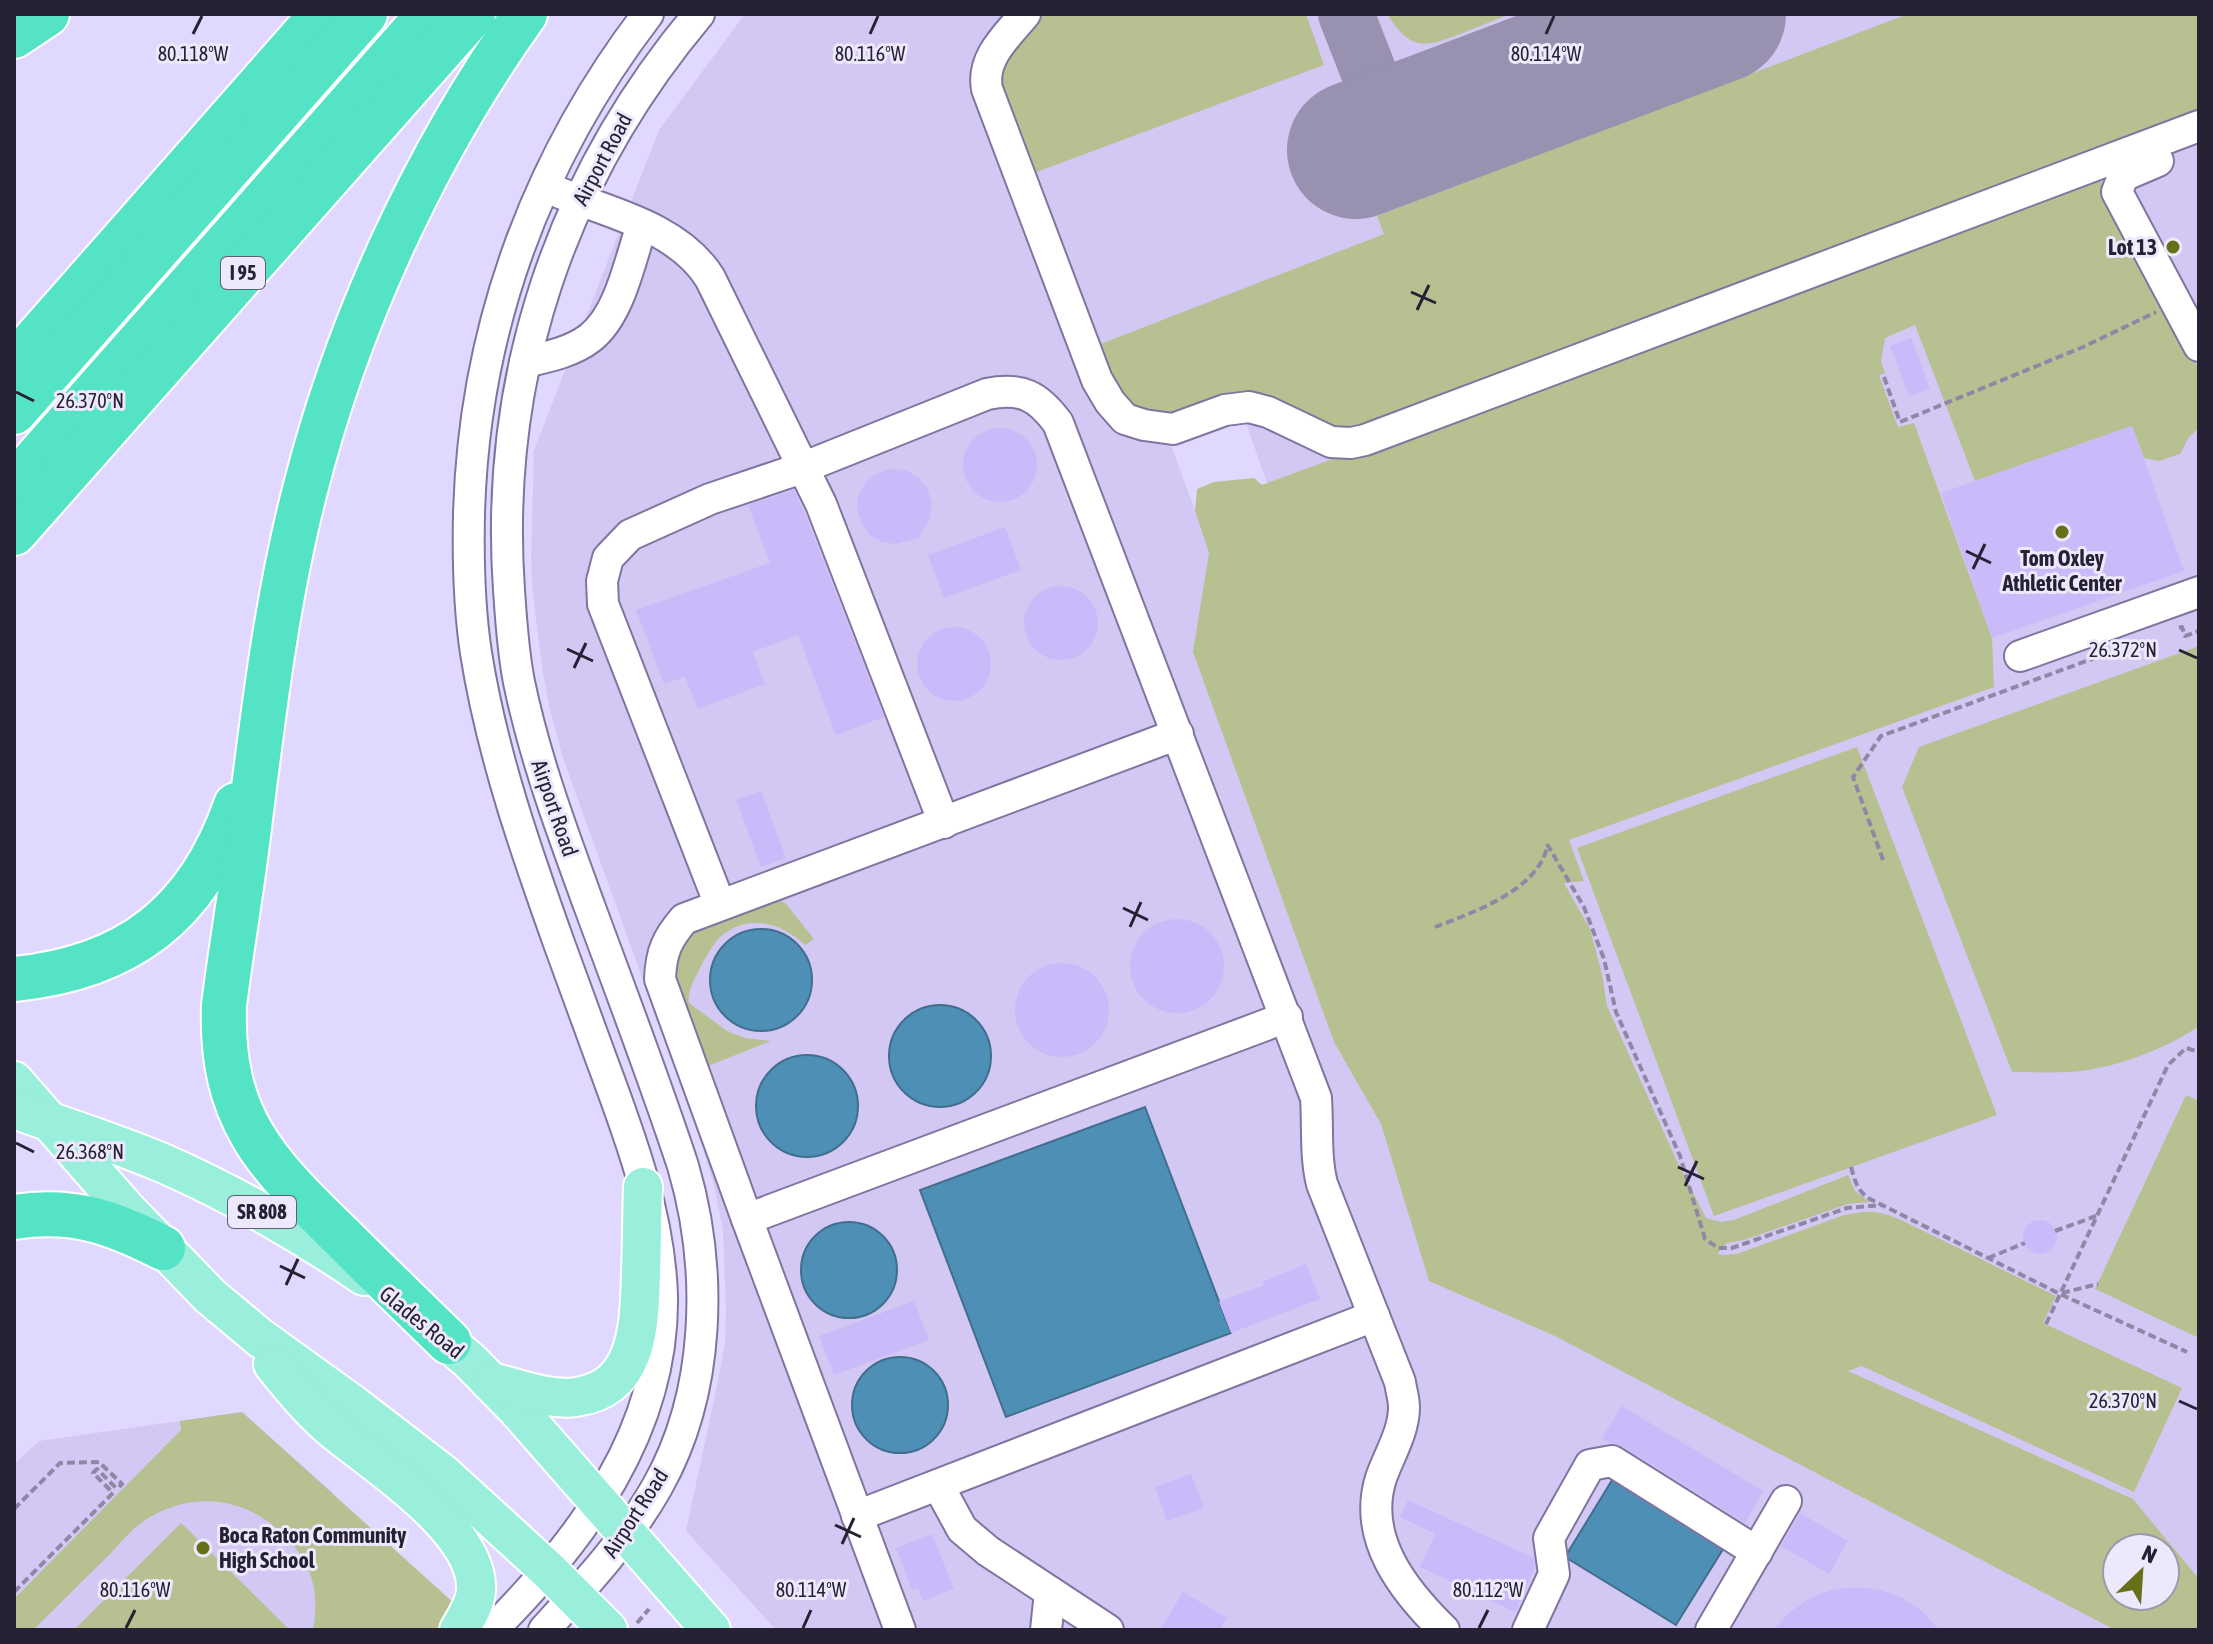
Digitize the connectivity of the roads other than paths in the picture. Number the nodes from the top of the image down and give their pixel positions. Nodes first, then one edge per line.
1 (47, 14) edge
2 (322, 14) edge
3 (365, 14) edge
4 (429, 14) edge
5 (473, 14) edge
6 (525, 14) edge
7 (648, 14) edge
8 (699, 14) edge
9 (1025, 14) edge
10 (14, 36) edge
11 (2199, 126) edge
12 (2199, 144) edge
13 (543, 187) junction
14 (578, 200) junction
15 (642, 225) junction
16 (2199, 346) edge
17 (525, 362) junction
18 (14, 364) edge
19 (14, 412) edge
20 (802, 468) junction
21 (14, 484) edge
22 (14, 533) edge
23 (2199, 592) edge
24 (2020, 656) dead end
25 (1178, 734) junction
26 (260, 737) junction
27 (944, 823) junction
28 (720, 905) junction
29 (14, 979) edge
30 (1287, 1017) junction
31 (14, 1081) edge
32 (14, 1109) edge
33 (51, 1123) junction
34 (643, 1187) junction
35 (14, 1217) edge
36 (747, 1219) junction
37 (163, 1248) junction
38 (1374, 1316) junction
39 (236, 1319) junction
40 (449, 1342) junction
41 (491, 1382) junction
42 (938, 1485) junction
43 (1786, 1501) dead end
44 (599, 1502) junction
45 (857, 1516) junction
46 (627, 1533) junction
47 (1757, 1552) junction
48 (548, 1570) junction
49 (1050, 1592) junction
50 (575, 1596) junction
51 (621, 1627) edge
52 (459, 1630) edge
53 (492, 1630) edge
54 (544, 1630) edge
55 (711, 1630) edge
56 (900, 1630) edge
57 (1046, 1630) edge
58 (1108, 1630) edge
59 (1444, 1630) edge
60 (1528, 1630) edge
61 (1711, 1630) edge

1 - 10 highway
2 - 18 highway
3 - 19 highway
4 - 21 highway
5 - 22 highway, I 95
6 - 26 highway
7 - 13 street, Airport Road
8 - 14 street, Airport Road
9 - 11 street
12 - 16 street
13 - 14 street
13 - 34 street, Airport Road
14 - 15 street
14 - 17 street, Airport Road
15 - 17 street
15 - 20 street
17 - 46 street, Airport Road
20 - 25 street
20 - 27 street
20 - 28 street
23 - 24 street
25 - 27 street
25 - 30 street
26 - 29 highway
26 - 40 highway
27 - 28 street
28 - 36 street
30 - 36 street
30 - 38 street
31 - 33 main road, Glades Road / SR 808
32 - 33 main road, Glades Road / SR 808
33 - 37 main road, Glades Road / SR 808
33 - 40 main road, Glades Road / SR 808
34 - 41 main road
34 - 44 street, Airport Road
35 - 37 highway
36 - 45 street
37 - 39 main road, Glades Road / SR 808
38 - 42 street
38 - 59 street
39 - 48 main road, Glades Road / SR 808
39 - 52 main road
40 - 41 main road, Glades Road / SR 808
41 - 44 main road, Glades Road / SR 808
42 - 45 street
42 - 49 street
43 - 47 street
44 - 46 main road, Glades Road / SR 808
44 - 48 street, Airport Road
45 - 56 street
46 - 50 street, Airport Road
46 - 55 main road, Glades Road / SR 808
47 - 60 street
47 - 61 street
48 - 50 main road, Glades Road / SR 808
48 - 53 street, Airport Road
49 - 57 street
49 - 58 street
50 - 51 main road, Glades Road / SR 808
50 - 54 street, Airport Road

